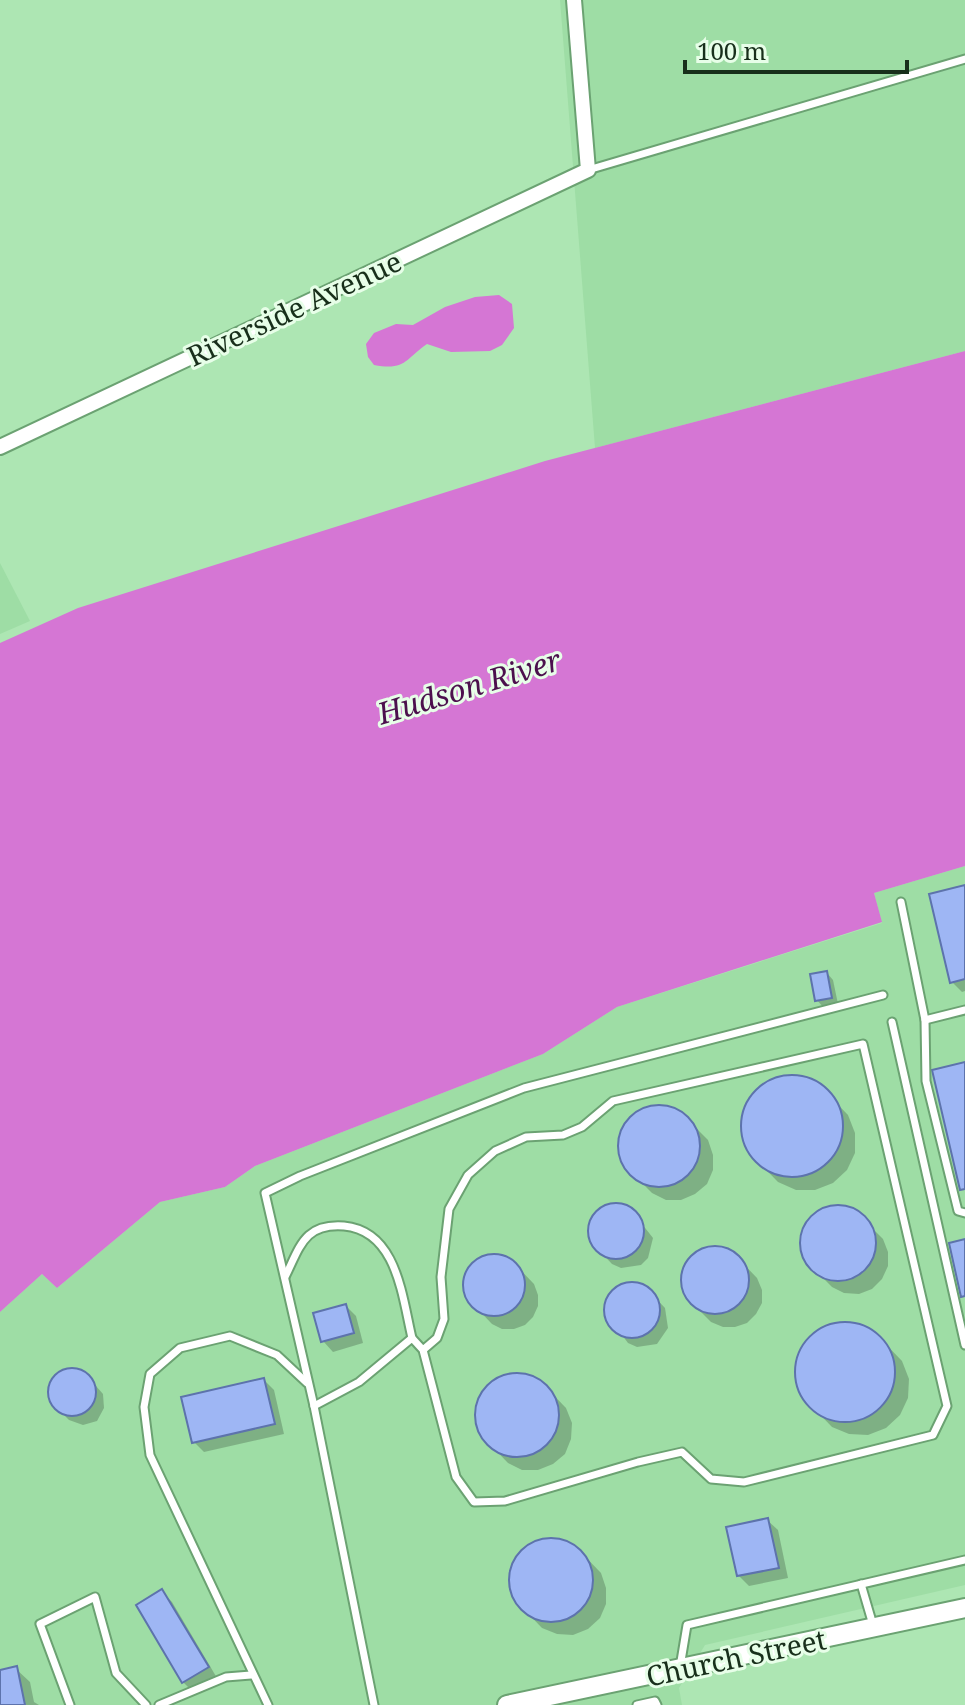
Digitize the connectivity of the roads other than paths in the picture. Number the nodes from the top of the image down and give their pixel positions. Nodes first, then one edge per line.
1 (574, 0) edge
2 (965, 59) edge
3 (588, 170) junction
4 (0, 447) edge
5 (901, 902) dead end
6 (883, 995) dead end
7 (965, 1010) edge
8 (925, 1020) junction
9 (892, 1022) dead end
10 (965, 1213) edge
11 (285, 1277) junction
12 (412, 1338) junction
13 (965, 1345) edge
14 (423, 1350) junction
15 (309, 1384) junction
16 (314, 1406) junction
17 (965, 1560) edge
18 (861, 1584) junction
19 (965, 1608) edge
20 (873, 1627) junction
21 (679, 1669) junction
22 (251, 1675) junction
23 (268, 1704) edge
24 (70, 1705) edge
25 (146, 1705) edge
26 (159, 1705) edge
27 (374, 1705) edge
28 (507, 1705) edge
29 (637, 1705) edge
30 (657, 1705) edge

1 - 3 street
2 - 3 lane, Riverside Avenue
3 - 4 street, Riverside Avenue
5 - 8 lane
6 - 11 lane
7 - 8 lane
8 - 10 lane
9 - 13 lane
11 - 12 lane
11 - 15 lane
12 - 14 lane
12 - 16 lane
14 - 14 lane
15 - 16 lane
15 - 22 lane
16 - 27 lane
17 - 18 lane
18 - 20 lane
18 - 21 lane
19 - 20 street, Church Street
20 - 21 street, Church Street
21 - 28 street, Church Street
22 - 23 lane
22 - 26 lane
24 - 25 lane
29 - 30 lane

